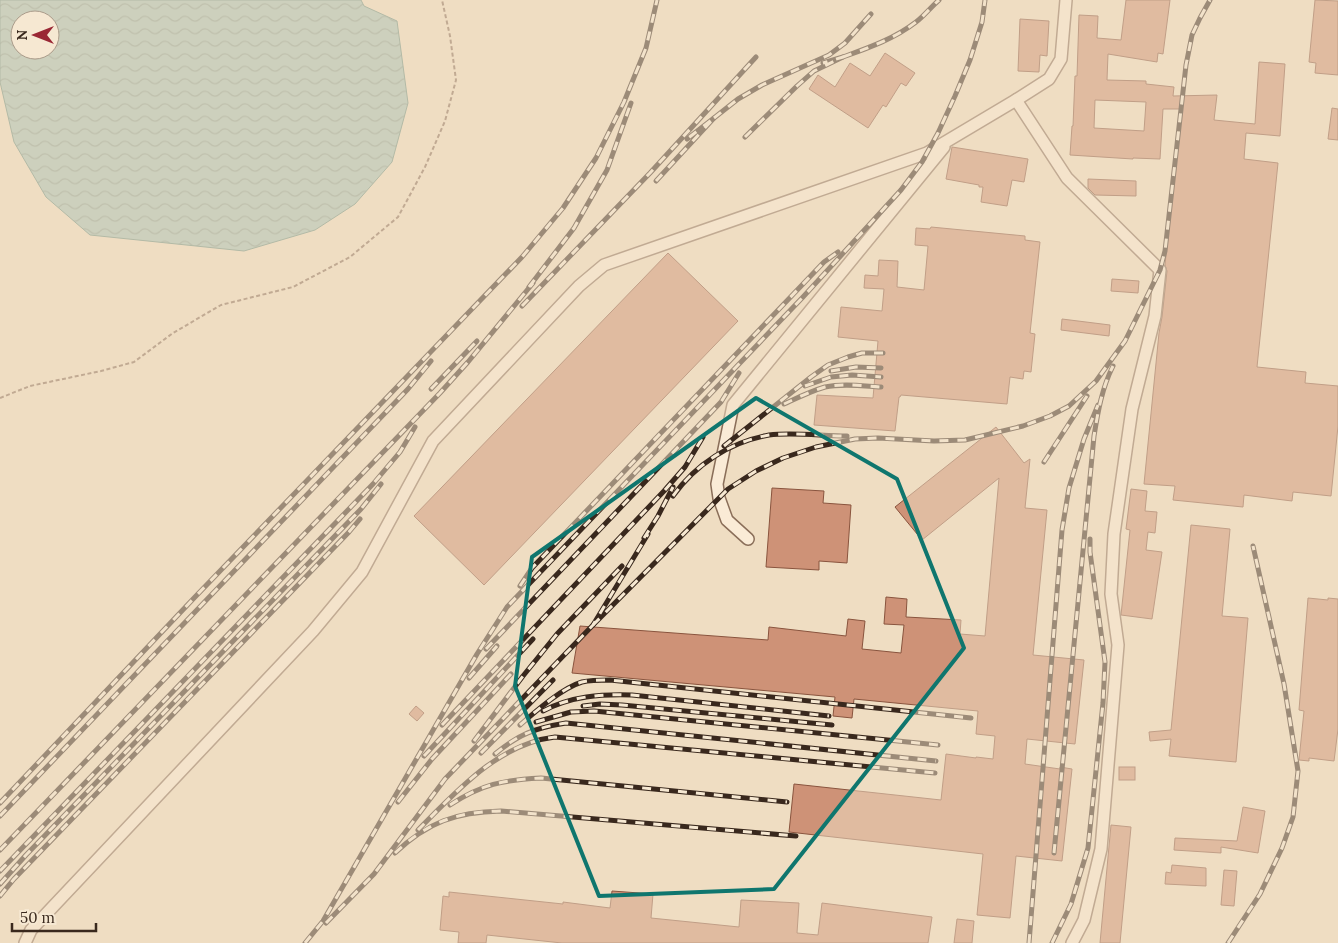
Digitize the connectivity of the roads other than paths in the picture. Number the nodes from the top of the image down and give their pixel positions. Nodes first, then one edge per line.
1 (1066, 0) edge
2 (1016, 100) junction
3 (950, 140) junction
4 (748, 540) dead end
5 (25, 943) edge
6 (1072, 943) edge

1 - 2 lane
2 - 3 lane
2 - 6 lane
3 - 4 lane
3 - 5 lane

